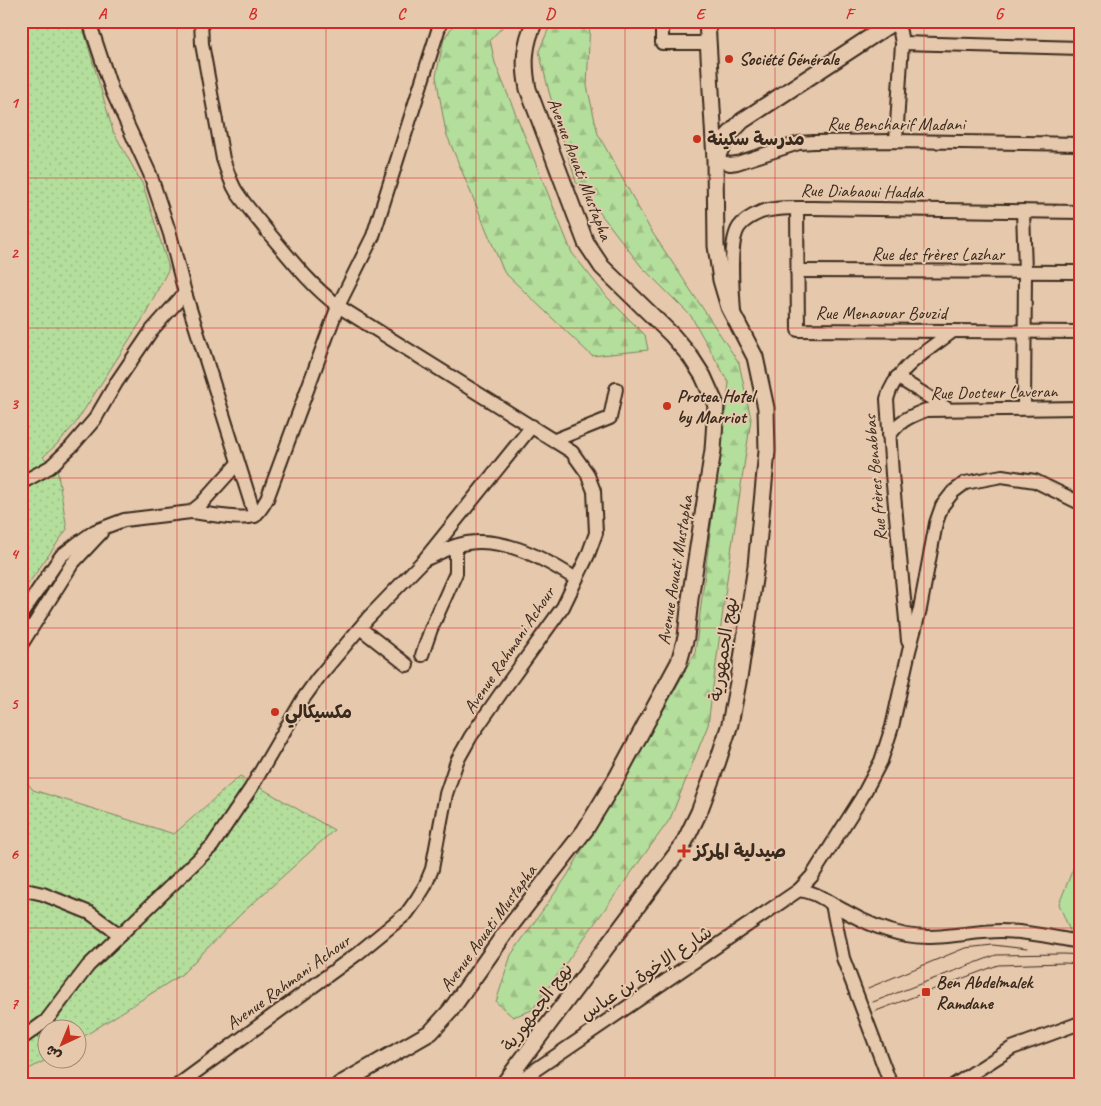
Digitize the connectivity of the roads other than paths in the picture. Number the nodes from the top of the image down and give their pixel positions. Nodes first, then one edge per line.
1 (89, 21) edge
2 (201, 21) edge
3 (441, 21) edge
4 (535, 21) edge
5 (662, 21) edge
6 (707, 21) edge
7 (894, 21) edge
8 (708, 43) junction
9 (902, 43) junction
10 (1080, 48) edge
11 (896, 140) junction
12 (1080, 144) edge
13 (715, 160) junction
14 (797, 208) junction
15 (1023, 211) junction
16 (1080, 212) edge
17 (1025, 271) junction
18 (797, 272) junction
19 (1080, 272) edge
20 (185, 293) junction
21 (338, 306) junction
22 (734, 315) junction
23 (953, 331) junction
24 (1025, 332) junction
25 (1080, 332) edge
26 (897, 377) junction
27 (616, 389) dead end
28 (948, 408) junction
29 (1024, 408) junction
30 (1080, 408) edge
31 (532, 426) junction
32 (889, 436) junction
33 (555, 440) junction
34 (238, 463) junction
35 (21, 483) edge
36 (1080, 502) edge
37 (191, 512) junction
38 (255, 516) junction
39 (108, 525) junction
40 (456, 546) junction
41 (424, 560) junction
42 (576, 578) junction
43 (21, 615) edge
44 (360, 628) junction
45 (21, 645) edge
46 (908, 651) junction
47 (422, 655) dead end
48 (407, 665) dead end
49 (21, 889) edge
50 (799, 890) junction
51 (832, 904) junction
52 (120, 935) junction
53 (1080, 942) edge
54 (1080, 1023) edge
55 (21, 1039) edge
56 (178, 1085) edge
57 (339, 1085) edge
58 (503, 1085) edge
59 (513, 1085) edge
60 (891, 1085) edge
61 (954, 1085) edge

1 - 20 street
2 - 21 street, Avenue Rahmani Achour
3 - 21 street
4 - 57 main road, Avenue Aouati Mustapha
5 - 8 street
6 - 8 main road, نهج الجمهورية
7 - 9 street
7 - 13 main road
8 - 13 main road, نهج الجمهورية
9 - 10 street
9 - 11 street
11 - 12 street, Rue Bencharif Madani
11 - 13 street, Rue Bencharif Madani
13 - 22 main road, نهج الجمهورية
14 - 15 street, Rue Diabaoui Hadda
14 - 18 street, Rue Menaouar Bouzid
14 - 22 street, Rue Diabaoui Hadda
15 - 16 street, Rue Diabaoui Hadda
15 - 17 street
17 - 18 street, Rue des frères Lazhar
17 - 19 street, Rue des frères Lazhar
17 - 24 street
18 - 23 street, Rue Menaouar Bouzid
20 - 34 street
20 - 35 street
21 - 31 street, Avenue Rahmani Achour
21 - 38 street
22 - 58 main road, نهج الجمهورية
23 - 24 street, Rue Menaouar Bouzid
23 - 26 street, Rue frères Benabbas
24 - 25 street, Rue Menaouar Bouzid
24 - 29 street
26 - 28 street
26 - 32 street, Rue frères Benabbas
27 - 33 street
28 - 29 street, Rue Docteur Laveran
28 - 32 street, Rue Docteur Laveran
29 - 30 street, Rue Docteur Laveran
31 - 33 street, Avenue Rahmani Achour
31 - 41 street
32 - 46 street, Rue frères Benabbas
33 - 42 street, Avenue Rahmani Achour
34 - 37 street
34 - 38 street
36 - 46 street
37 - 38 street
37 - 39 street
39 - 43 street
39 - 45 street
40 - 41 street
40 - 42 street
40 - 47 street
41 - 44 street
42 - 56 street, Avenue Rahmani Achour
44 - 48 street
44 - 52 street
46 - 50 street, شارع الإخوة بن عباس
49 - 52 street
50 - 51 street
50 - 59 street, شارع الإخوة بن عباس
51 - 53 street
51 - 60 street
52 - 55 street
54 - 61 street

